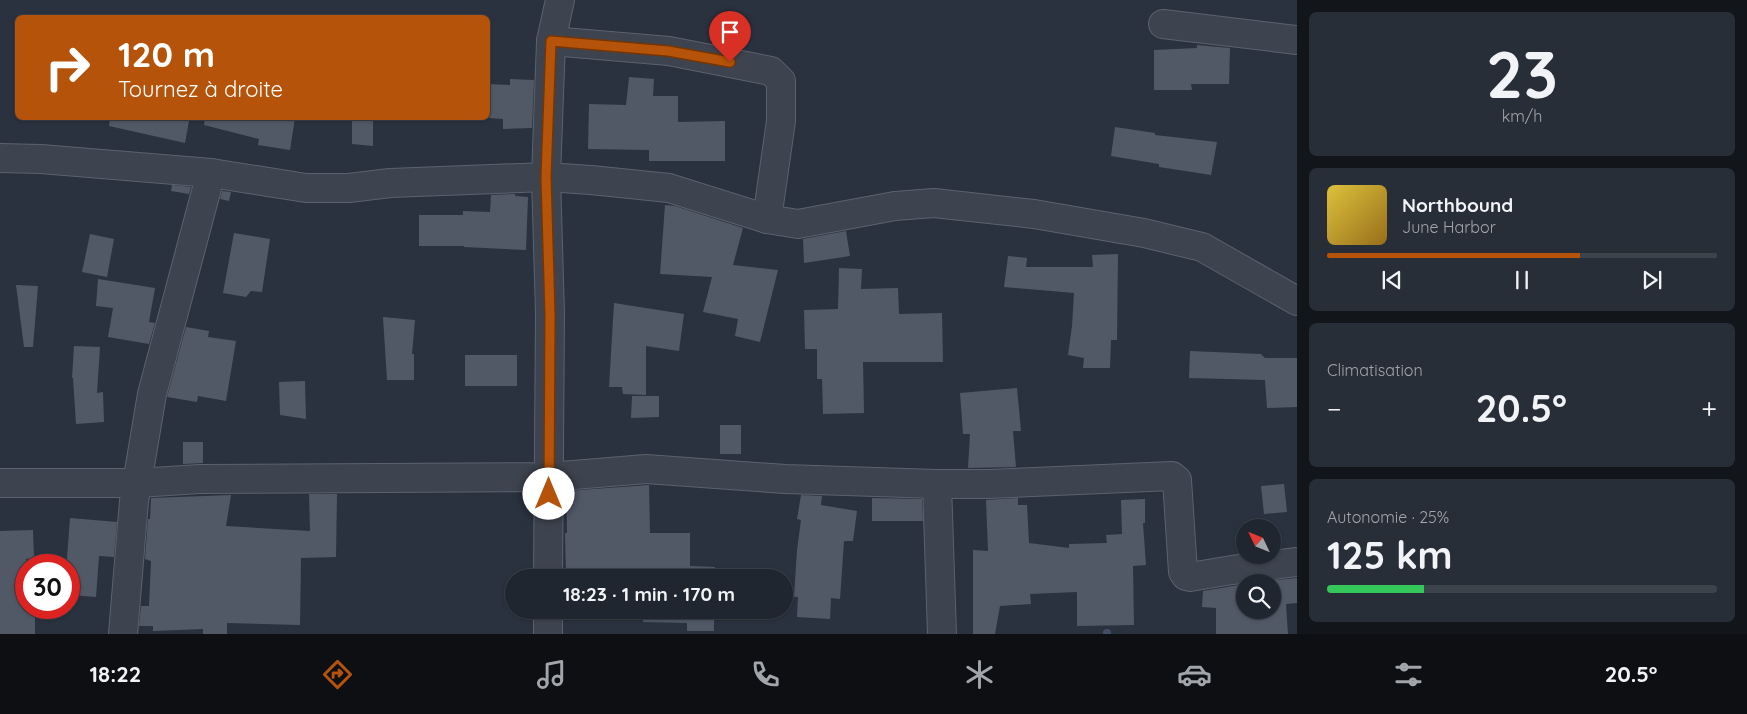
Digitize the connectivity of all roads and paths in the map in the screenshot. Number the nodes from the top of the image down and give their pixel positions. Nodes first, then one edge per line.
1 (560, 0) edge
2 (1163, 24) dead end
3 (1297, 40) edge
4 (551, 41) junction
5 (0, 158) edge
6 (210, 173) junction
7 (546, 177) junction
8 (767, 219) junction
9 (1297, 301) edge
10 (549, 477) junction
11 (137, 482) junction
12 (0, 483) edge
13 (937, 484) junction
14 (1297, 562) edge
15 (548, 569) edge
16 (548, 619) edge
17 (123, 634) edge
18 (548, 634) edge
19 (942, 634) edge

1 - 4 street
2 - 3 street
4 - 7 street
4 - 8 street
5 - 6 street
6 - 7 street
6 - 11 street
7 - 8 street
7 - 10 street
8 - 9 street
10 - 11 street
10 - 13 street
10 - 15 street
11 - 12 street
11 - 17 street
13 - 14 street
13 - 19 street
16 - 18 street

